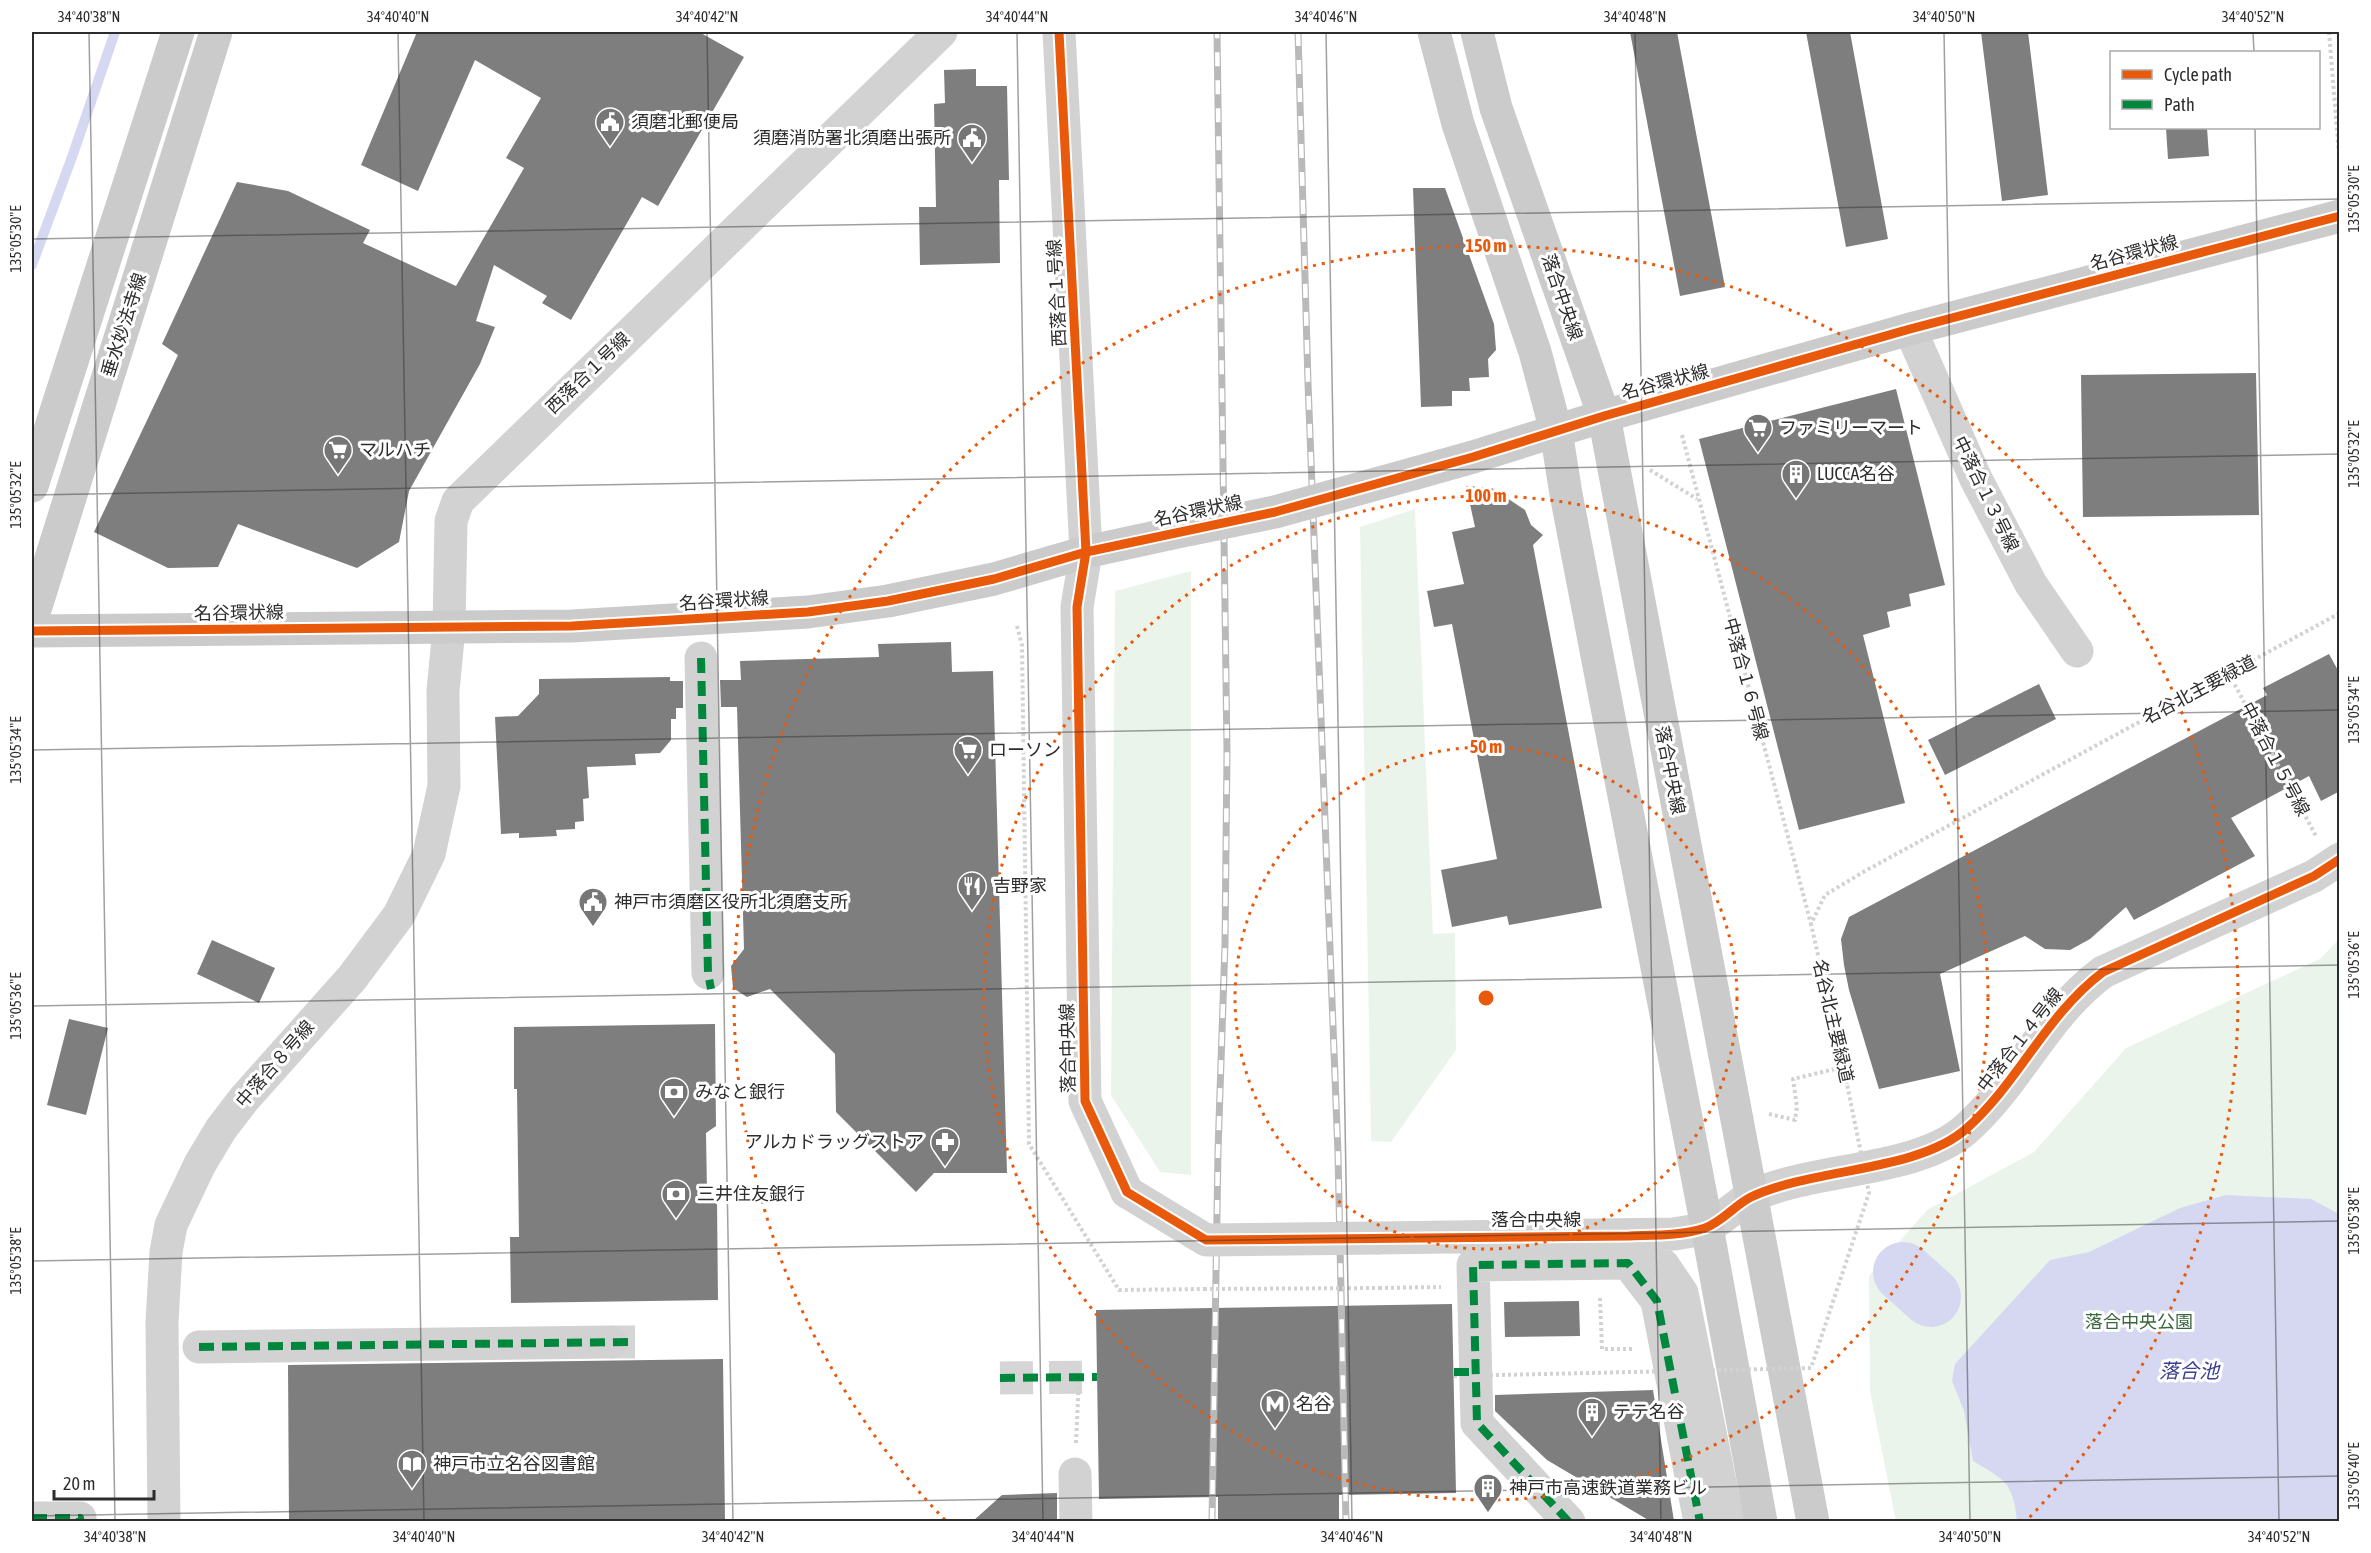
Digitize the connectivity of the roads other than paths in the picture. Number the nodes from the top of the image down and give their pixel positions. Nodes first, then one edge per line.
1 (178, 32) edge
2 (216, 32) edge
3 (941, 32) edge
4 (1059, 32) edge
5 (1434, 32) edge
6 (1477, 32) edge
7 (2340, 216) edge
8 (1910, 329) junction
9 (1604, 416) junction
10 (1556, 431) junction
11 (32, 486) edge
12 (1099, 549) junction
13 (32, 619) edge
14 (449, 628) junction
15 (32, 631) edge
16 (2077, 651) dead end
17 (701, 658) dead end
18 (2330, 852) edge
19 (708, 973) dead end
20 (1750, 1197) junction
21 (1707, 1227) junction
22 (1629, 1236) junction
23 (611, 1342) tunnel mouth
24 (199, 1347) dead end
25 (1075, 1474) road end
26 (32, 1518) edge
27 (80, 1521) edge
28 (164, 1521) edge
29 (1076, 1521) edge
30 (1569, 1521) edge
31 (1700, 1521) edge
32 (1728, 1521) edge
33 (1761, 1521) edge
34 (1813, 1521) edge

1 - 11 street, 垂水妙法寺線
2 - 13 street, 垂水妙法寺線
3 - 14 street, 西落合１号線
4 - 12 street, 西落合１号線
5 - 10 street
6 - 9 street, 落合中央線
7 - 8 street, 名谷環状線
8 - 9 street, 名谷環状線
8 - 16 street, 中落合１３号線
9 - 10 street, 名谷環状線
9 - 20 street, 落合中央線
10 - 12 street, 名谷環状線, bridge
10 - 21 street
12 - 14 street, 名谷環状線
12 - 22 street, 落合中央線, bridge
14 - 15 street, 名谷環状線
14 - 28 street, 中落合８号線
17 - 19 street
18 - 20 street, 中落合１４号線
20 - 21 street, 中落合１４号線
20 - 34 street, 落合中央線
21 - 22 street, 落合中央線
21 - 33 street
22 - 32 street
23 - 24 street
25 - 29 street
26 - 27 street
30 - 31 street

